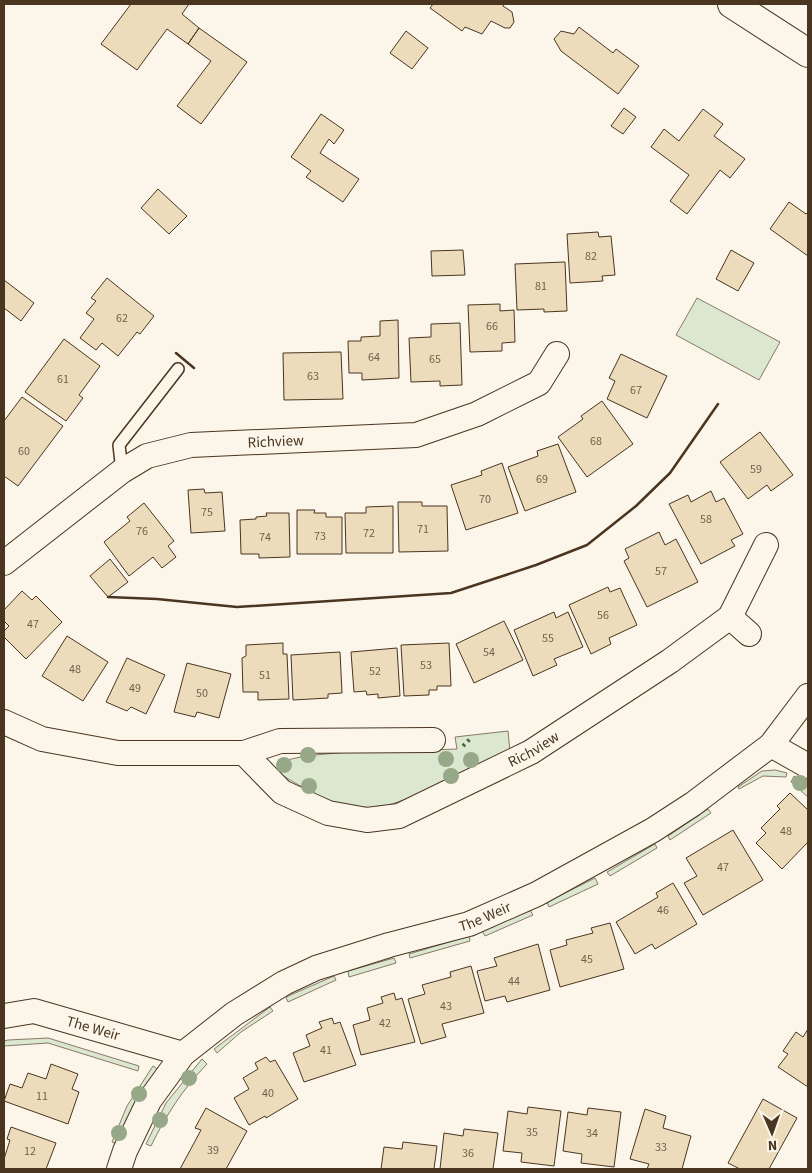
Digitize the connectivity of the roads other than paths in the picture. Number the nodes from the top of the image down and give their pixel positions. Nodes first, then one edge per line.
1 (732, 4) edge
2 (808, 54) edge
3 (557, 354) dead end
4 (178, 368) dead end
5 (122, 471) junction
6 (766, 545) dead end
7 (4, 563) edge
8 (730, 617) junction
9 (749, 634) dead end
10 (808, 696) edge
11 (4, 722) edge
12 (433, 740) dead end
13 (771, 745) junction
14 (244, 753) junction
15 (808, 766) edge
16 (4, 1016) edge
17 (183, 1054) junction
18 (119, 1169) edge

1 - 2 street
3 - 5 street, Richview
4 - 5 lane
5 - 7 street, Richview
6 - 8 street, Richview
8 - 9 street
8 - 14 street, Richview
10 - 13 street, The Weir
11 - 14 street
12 - 14 street
13 - 15 street
13 - 17 street, The Weir
16 - 17 street, The Weir
17 - 18 street, The Weir

